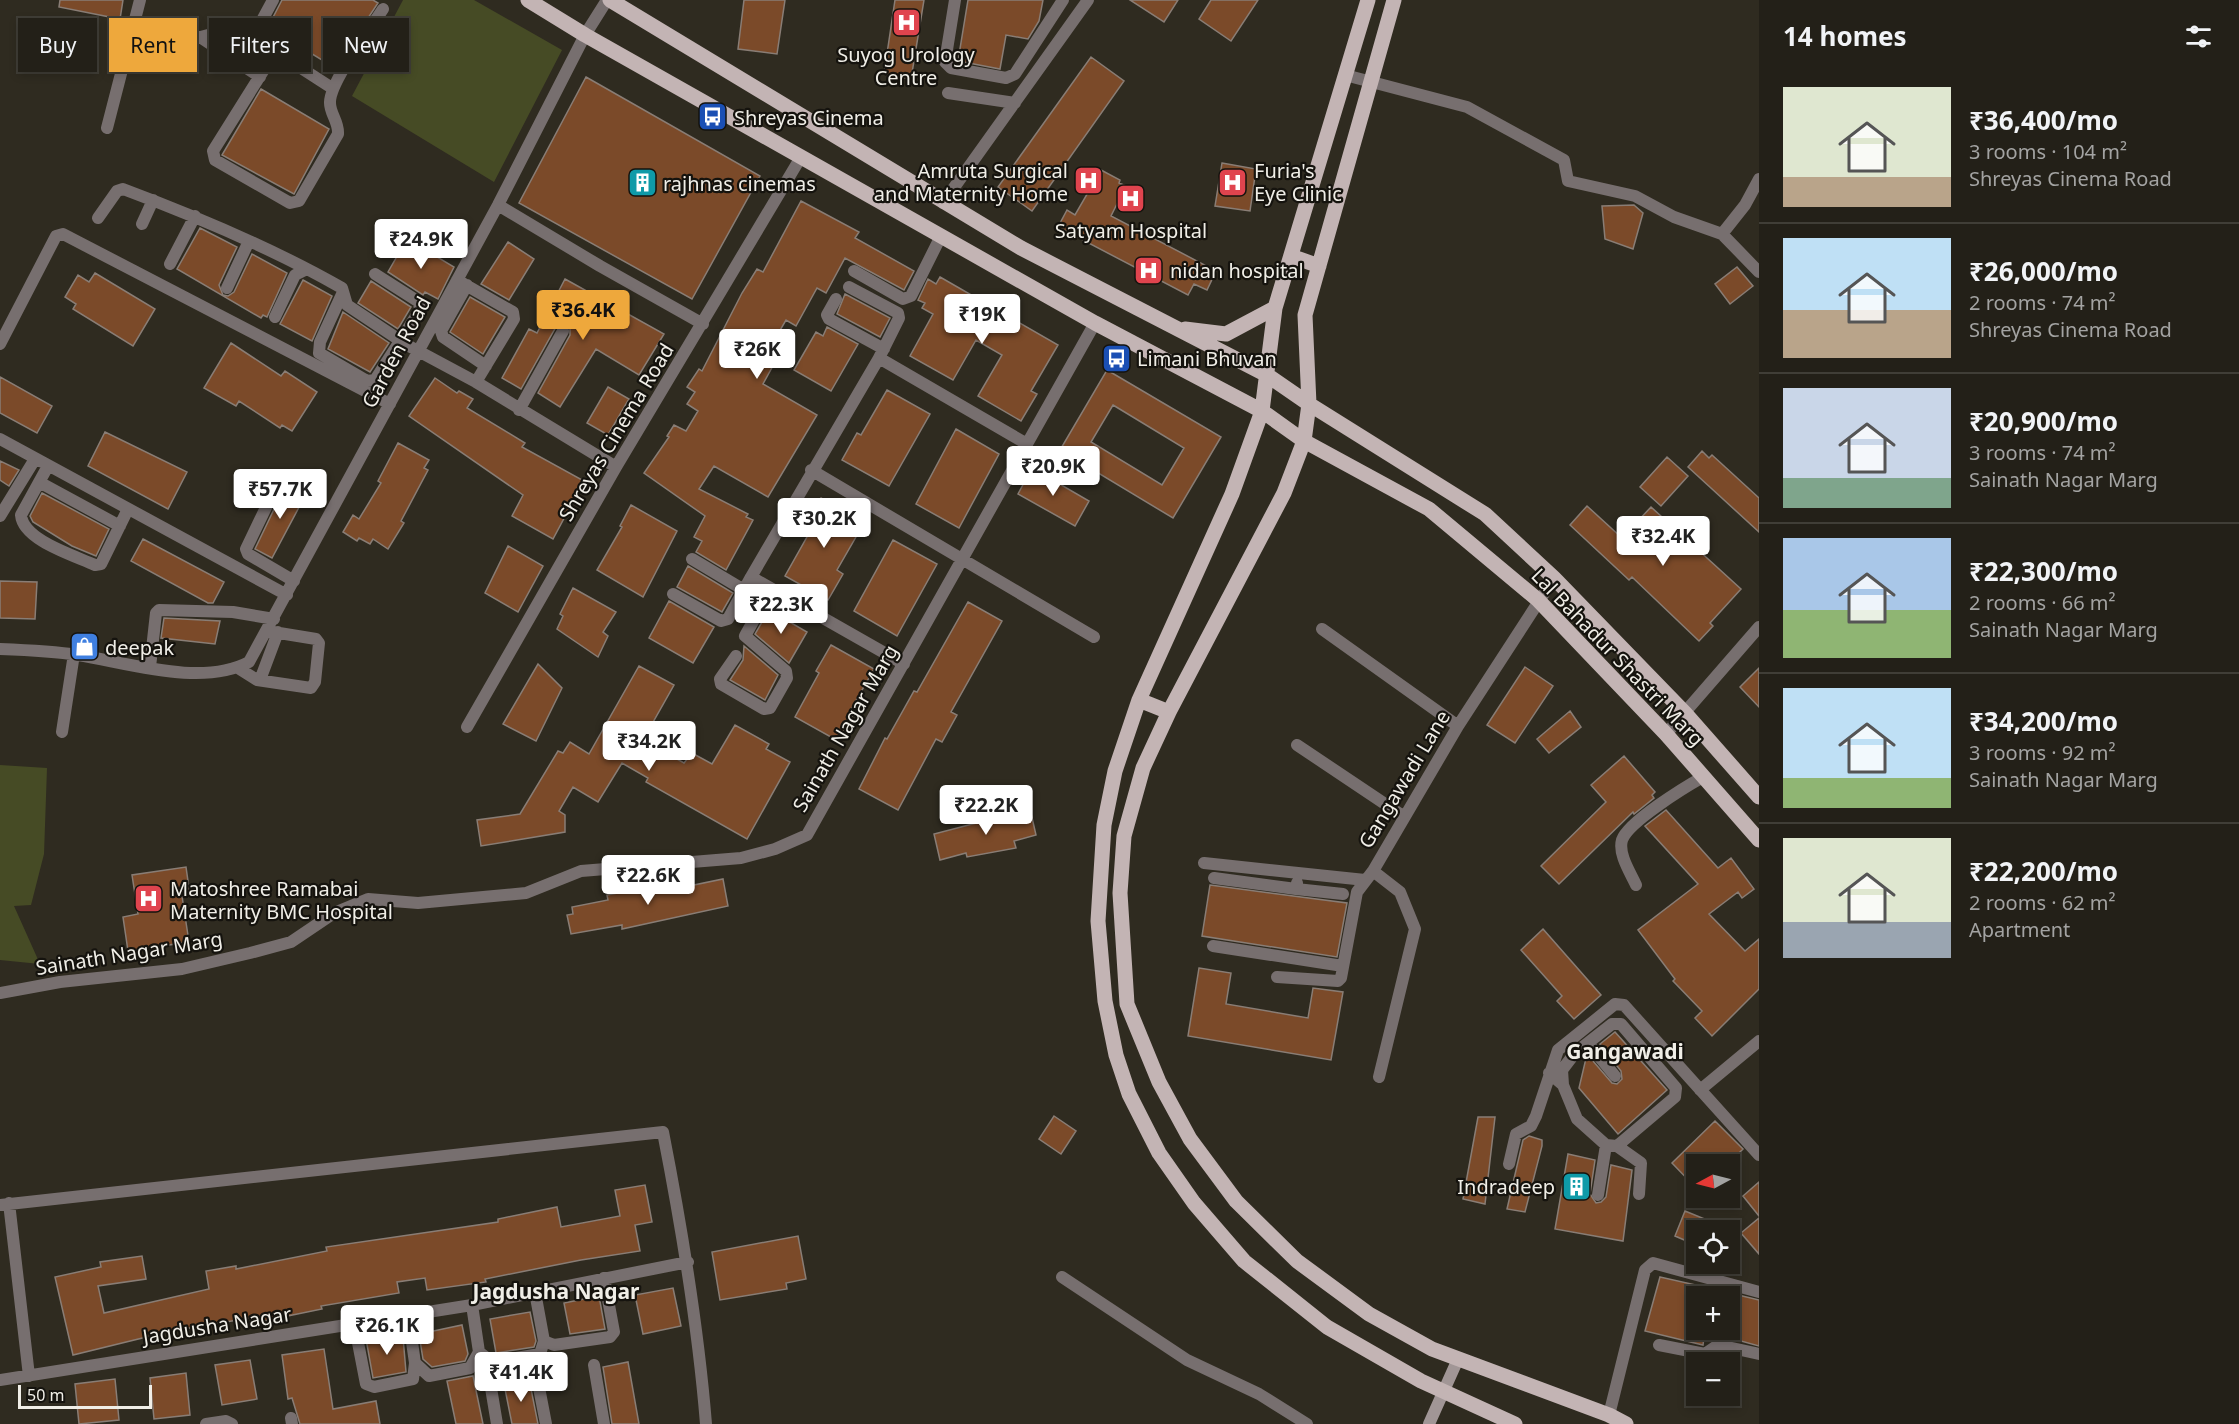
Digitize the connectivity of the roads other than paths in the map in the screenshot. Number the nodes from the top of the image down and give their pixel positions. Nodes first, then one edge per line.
1 (140, 0) edge
2 (273, 0) edge
3 (528, 0) edge
4 (609, 0) edge
5 (955, 0) edge
6 (1064, 0) edge
7 (1088, 0) edge
8 (1368, 0) edge
9 (1395, 0) edge
10 (382, 9) dead end
11 (264, 18) edge
12 (585, 35) junction
13 (209, 37) edge
14 (209, 47) edge
15 (252, 72) edge
16 (263, 72) edge
17 (307, 72) edge
18 (1345, 75) junction
19 (260, 77) junction
20 (1371, 81) junction
21 (333, 88) junction
22 (948, 93) dead end
23 (1014, 103) junction
24 (107, 128) dead end
25 (801, 158) junction
26 (1319, 164) junction
27 (1345, 173) junction
28 (1759, 179) edge
29 (153, 200) junction
30 (943, 203) junction
31 (498, 204) junction
32 (195, 216) junction
33 (98, 218) dead end
34 (142, 224) dead end
35 (1722, 234) junction
36 (941, 236) junction
37 (249, 241) junction
38 (1291, 256) junction
39 (170, 264) dead end
40 (1319, 266) junction
41 (307, 269) junction
42 (854, 271) dead end
43 (1759, 272) edge
44 (375, 274) dead end
45 (462, 282) junction
46 (849, 287) dead end
47 (226, 288) dead end
48 (344, 292) junction
49 (836, 299) dead end
50 (1275, 308) junction
51 (275, 317) dead end
52 (1095, 323) junction
53 (703, 324) junction
54 (1173, 328) junction
55 (563, 331) dead end
56 (401, 341) junction
57 (0, 344) edge
58 (419, 351) junction
59 (881, 354) junction
60 (486, 366) junction
61 (1268, 375) junction
62 (476, 382) junction
63 (390, 404) junction
64 (1309, 404) junction
65 (519, 410) junction
66 (1262, 411) junction
67 (0, 439) edge
68 (1304, 441) junction
69 (1027, 444) junction
70 (35, 459) junction
71 (48, 466) junction
72 (616, 467) junction
73 (811, 470) junction
74 (39, 482) junction
75 (271, 497) dead end
76 (4, 502) edge
77 (128, 509) junction
78 (0, 516) edge
79 (120, 526) junction
80 (692, 559) dead end
81 (963, 559) junction
82 (751, 578) junction
83 (1554, 578) junction
84 (294, 581) junction
85 (771, 589) junction
86 (744, 590) junction
87 (673, 594) dead end
88 (286, 595) junction
89 (1538, 600) junction
90 (274, 619) junction
91 (1759, 627) edge
92 (1322, 629) dead end
93 (273, 631) junction
94 (1094, 637) dead end
95 (0, 648) edge
96 (75, 654) junction
97 (736, 656) dead end
98 (904, 664) junction
99 (150, 667) junction
100 (238, 668) junction
101 (260, 680) junction
102 (1140, 700) junction
103 (1169, 712) junction
104 (1685, 713) junction
105 (1458, 726) junction
106 (466, 727) dead end
107 (62, 732) dead end
108 (1666, 734) junction
109 (1297, 745) dead end
110 (1703, 777) junction
111 (1759, 797) edge
112 (1403, 816) junction
113 (1759, 840) edge
114 (1204, 863) dead end
115 (1229, 865) junction
116 (1298, 873) junction
117 (1369, 876) junction
118 (1214, 878) dead end
119 (1228, 879) junction
120 (1636, 885) dead end
121 (1296, 889) junction
122 (1343, 894) dead end
123 (1213, 946) dead end
124 (1343, 966) junction
125 (1277, 977) dead end
126 (0, 993) edge
127 (1619, 1005) junction
128 (1616, 1024) junction
129 (1759, 1041) edge
130 (1588, 1043) junction
131 (1549, 1073) junction
132 (1615, 1076) dead end
133 (1379, 1077) dead end
134 (1563, 1085) junction
135 (1700, 1090) junction
136 (1612, 1145) junction
137 (1759, 1155) edge
138 (1509, 1164) dead end
139 (1639, 1194) dead end
140 (1599, 1195) dead end
141 (5, 1204) edge
142 (688, 1262) junction
143 (1062, 1277) dead end
144 (604, 1278) junction
145 (535, 1292) junction
146 (1759, 1292) edge
147 (472, 1305) junction
148 (408, 1314) junction
149 (354, 1322) junction
150 (544, 1341) junction
151 (1659, 1345) dead end
152 (479, 1352) junction
153 (1759, 1354) edge
154 (1458, 1359) junction
155 (415, 1364) junction
156 (594, 1365) dead end
157 (536, 1372) dead end
158 (29, 1376) junction
159 (0, 1380) edge
160 (490, 1382) dead end
161 (1444, 1392) junction
162 (1609, 1415) junction
163 (206, 1424) edge
164 (232, 1424) edge
165 (497, 1424) edge
166 (546, 1424) edge
167 (604, 1424) edge
168 (706, 1424) edge
169 (1307, 1424) edge
170 (1429, 1424) edge
171 (1515, 1424) edge
172 (1626, 1424) edge

1 - 24 street
2 - 11 street
3 - 12 main road, Lal Bahadur Shastri Marg
4 - 12 street, Garden Road
4 - 30 main road, Lal Bahadur Shastri Marg
5 - 6 street
7 - 23 street
8 - 18 main road
9 - 20 main road
10 - 21 street
12 - 25 main road, Lal Bahadur Shastri Marg
12 - 31 street, Garden Road
13 - 14 street
15 - 19 street
16 - 19 street
17 - 21 street
18 - 20 street
18 - 26 main road
19 - 21 street
20 - 27 main road
20 - 35 street
22 - 23 street
23 - 30 street
25 - 36 main road, Lal Bahadur Shastri Marg
25 - 53 street, Shreyas Cinema Road
26 - 27 main road
26 - 38 main road
27 - 40 main road
28 - 35 street
29 - 32 street
29 - 33 street
29 - 34 street
30 - 54 main road, Lal Bahadur Shastri Marg
31 - 45 street, Garden Road
31 - 53 street
32 - 37 street
32 - 39 street
35 - 43 street
36 - 42 street
36 - 52 main road, Lal Bahadur Shastri Marg
37 - 41 street
37 - 47 street
38 - 40 main road
38 - 50 main road
40 - 64 main road
41 - 48 street
41 - 51 street
44 - 56 street
45 - 58 street, Garden Road
45 - 60 street
45 - 60 street
46 - 59 street
48 - 56 street
48 - 56 street
49 - 59 street
50 - 54 main road
50 - 61 main road
52 - 66 main road, Lal Bahadur Shastri Marg
52 - 69 street, Sainath Nagar Marg
53 - 72 street, Shreyas Cinema Road
54 - 61 main road, Lal Bahadur Shastri Marg
55 - 65 street
56 - 58 street
57 - 63 street
58 - 62 street
58 - 63 street, Garden Road
59 - 69 street
59 - 73 street
60 - 62 street
61 - 64 main road, Lal Bahadur Shastri Marg
61 - 66 main road
62 - 65 street
63 - 84 street, Garden Road
64 - 68 main road
64 - 83 main road, Lal Bahadur Shastri Marg
65 - 72 street
66 - 68 main road, Lal Bahadur Shastri Marg
66 - 102 main road
67 - 70 street
68 - 89 main road, Lal Bahadur Shastri Marg
68 - 103 main road
69 - 81 street, Sainath Nagar Marg
70 - 71 street
70 - 76 street
71 - 74 street
71 - 77 street
72 - 106 street, Shreyas Cinema Road
73 - 81 street
73 - 82 street
74 - 79 street
74 - 79 street
75 - 84 street
76 - 78 street
77 - 79 street
77 - 88 street
80 - 86 street
81 - 94 street
81 - 98 street, Sainath Nagar Marg
82 - 85 street
82 - 86 street
83 - 89 street, Gangawadi Lane
83 - 104 main road, Lal Bahadur Shastri Marg
84 - 88 street, Garden Road
85 - 97 street
85 - 98 street
86 - 87 street
88 - 90 street, Garden Road
89 - 105 street, Gangawadi Lane
89 - 108 main road, Lal Bahadur Shastri Marg
90 - 93 street, Garden Road
90 - 99 street
91 - 104 street
92 - 105 street
93 - 100 street
93 - 101 street
93 - 101 street
95 - 96 street
96 - 99 street
96 - 107 street
98 - 126 street, Sainath Nagar Marg
99 - 100 street
100 - 101 street
102 - 103 main road
102 - 161 main road
103 - 154 main road
104 - 108 street
104 - 111 main road, Lal Bahadur Shastri Marg
105 - 112 street, Gangawadi Lane
108 - 110 main road, Lal Bahadur Shastri Marg
109 - 112 street
110 - 113 main road, Lal Bahadur Shastri Marg
110 - 120 street
112 - 117 street, Gangawadi Lane
114 - 115 street
115 - 116 street
115 - 119 street
116 - 117 street
116 - 121 street
117 - 124 street
117 - 133 street, Gangawadi Lane
118 - 119 street
119 - 121 street
121 - 122 street
123 - 124 street
124 - 125 street
127 - 128 street
127 - 131 street
127 - 135 street
128 - 130 street
128 - 136 street
129 - 135 street
130 - 132 street
130 - 134 street
131 - 134 street
131 - 138 street
134 - 136 street
135 - 137 street
136 - 139 street
136 - 140 street
141 - 142 street
141 - 158 street
142 - 144 street, Jagdusha Nagar
142 - 168 street
143 - 169 street
144 - 145 street, Jagdusha Nagar
144 - 150 street
145 - 147 street, Jagdusha Nagar
145 - 150 street
146 - 162 street
147 - 148 street, Jagdusha Nagar
147 - 152 street
148 - 149 street, Jagdusha Nagar
148 - 155 street
149 - 155 street
149 - 158 street, Jagdusha Nagar
150 - 152 street
151 - 153 street
152 - 155 street
154 - 161 street
154 - 162 main road
156 - 167 street
157 - 166 street
158 - 159 street, Jagdusha Nagar
160 - 165 street
161 - 170 street
161 - 171 main road
162 - 172 main road
163 - 164 street

